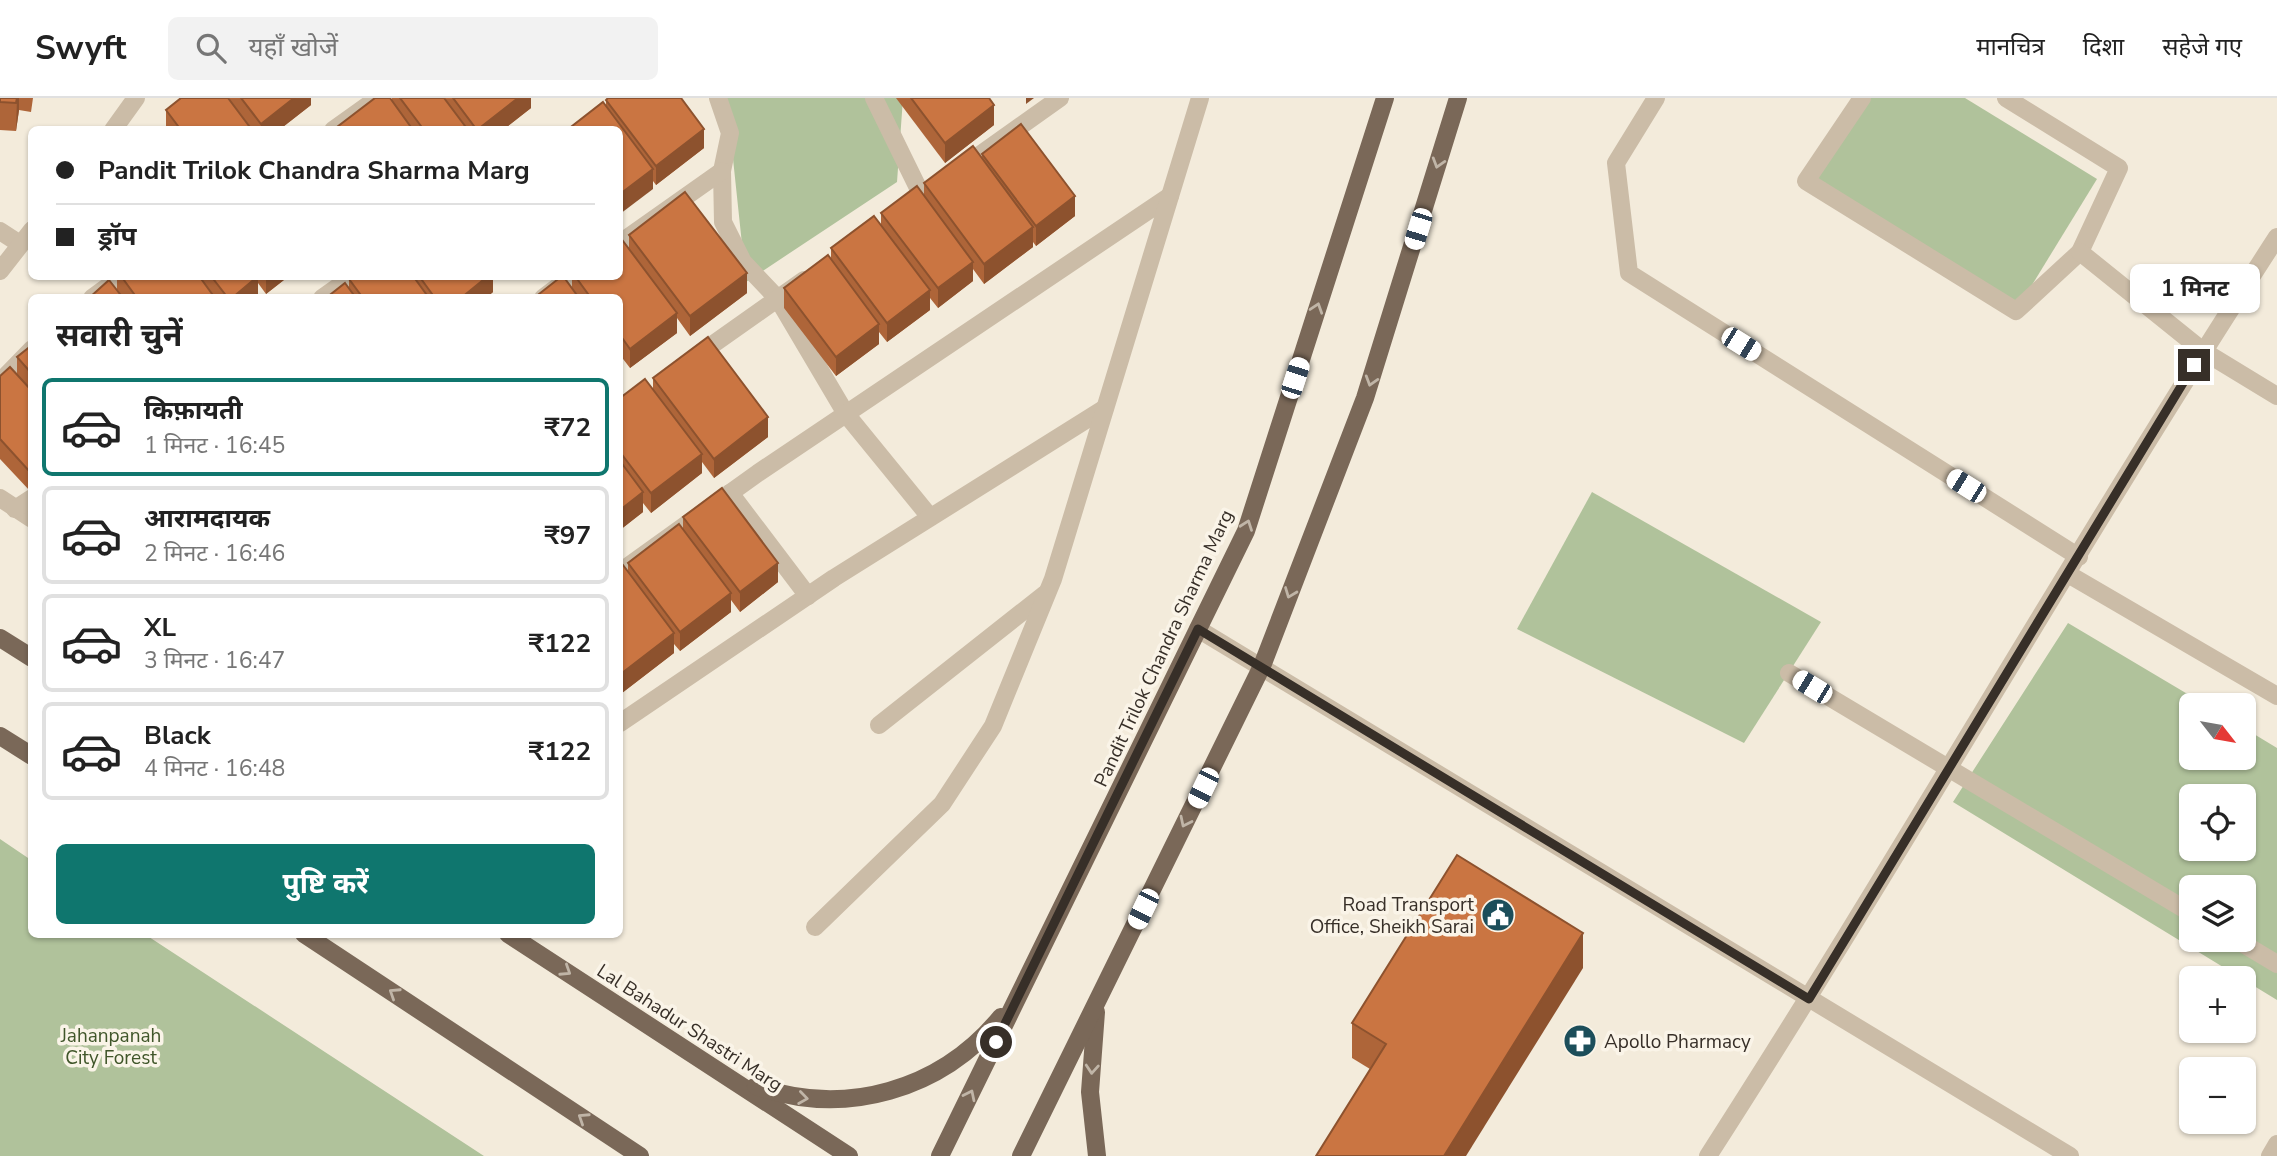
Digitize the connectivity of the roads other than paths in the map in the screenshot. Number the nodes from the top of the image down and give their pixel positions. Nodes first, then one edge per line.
1 (136, 98) edge
2 (379, 98) edge
3 (718, 98) edge
4 (874, 98) edge
5 (1060, 98) edge
6 (1200, 98) edge
7 (1385, 98) edge
8 (1458, 98) edge
9 (1656, 98) edge
10 (2006, 98) edge
11 (1856, 100) edge
12 (116, 126) edge
13 (339, 126) edge
14 (722, 171) junction
15 (1170, 197) junction
16 (0, 231) edge
17 (26, 237) edge
18 (2277, 237) edge
19 (623, 241) edge
20 (2080, 252) junction
21 (822, 267) edge
22 (0, 271) edge
23 (117, 280) edge
24 (347, 280) edge
25 (567, 280) edge
26 (97, 294) edge
27 (328, 294) edge
28 (547, 294) edge
29 (778, 299) junction
30 (2203, 351) junction
31 (28, 353) edge
32 (676, 370) edge
33 (0, 382) edge
34 (2277, 396) edge
35 (1105, 408) junction
36 (846, 414) junction
37 (730, 493) junction
38 (0, 498) edge
39 (28, 501) edge
40 (15, 509) junction
41 (28, 517) edge
42 (930, 517) junction
43 (2079, 557) junction
44 (623, 570) edge
45 (2068, 574) junction
46 (1048, 592) junction
47 (808, 596) junction
48 (1198, 629) junction
49 (0, 638) edge
50 (28, 656) edge
51 (1262, 666) junction
52 (1789, 673) dead end
53 (2277, 696) edge
54 (623, 721) edge
55 (879, 725) dead end
56 (0, 736) edge
57 (28, 754) edge
58 (1949, 768) junction
59 (2179, 905) edge
60 (815, 927) dead end
61 (310, 938) edge
62 (514, 938) edge
63 (2256, 951) edge
64 (2277, 964) edge
65 (1024, 982) junction
66 (1809, 999) junction
67 (1097, 1001) junction
68 (695, 1055) junction
69 (2277, 1144) edge
70 (640, 1156) edge
71 (849, 1156) edge
72 (940, 1156) edge
73 (1021, 1156) edge
74 (1097, 1156) edge
75 (1708, 1156) edge
76 (2070, 1156) edge
77 (2270, 1156) edge

1 - 12 street
2 - 13 street
3 - 14 street
4 - 5 street
6 - 15 street
48 -> 7 main road, Pandit Trilok Chandra Sharma Marg
8 -> 51 main road
9 - 43 street
10 - 20 street
11 - 20 street
14 - 19 street
14 - 29 street
15 - 35 street
15 - 36 street
16 - 17 street
17 - 22 street
18 - 30 street
20 - 30 street
21 - 29 street
23 - 26 street
24 - 27 street
25 - 28 street
29 - 32 street
29 - 36 street
30 - 34 street
30 - 43 street
31 - 33 street
35 - 42 street
35 - 46 street
36 - 37 street
36 - 42 street
37 - 44 street
37 - 47 street
38 - 40 street
39 - 40 street
40 - 41 street
42 - 47 street
43 - 45 street
45 - 53 street
45 - 58 street
46 - 55 street
46 - 60 street
47 - 54 street
48 - 51 street
48 - 65 main road, Pandit Trilok Chandra Sharma Marg
49 - 50 main road
51 - 66 street
51 -> 67 main road
52 - 58 street
56 - 57 main road
58 - 59 street
58 - 66 street
70 -> 61 main road
62 -> 68 main road, Lal Bahadur Shastri Marg
63 - 64 street
68 -> 65 main road
72 -> 65 main road, Pandit Trilok Chandra Sharma Marg
66 - 75 street
66 - 76 street
67 - 73 main road
67 -> 74 main road
68 - 71 main road, Lal Bahadur Shastri Marg
69 - 77 street

